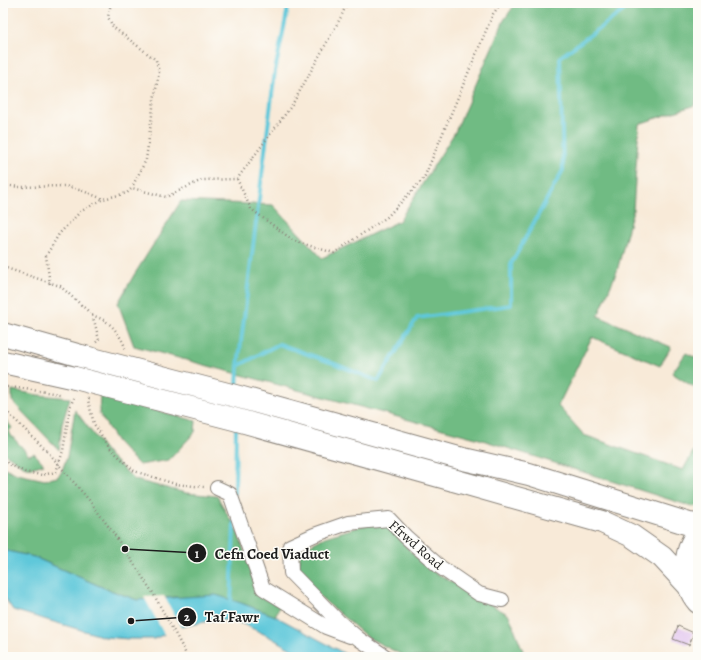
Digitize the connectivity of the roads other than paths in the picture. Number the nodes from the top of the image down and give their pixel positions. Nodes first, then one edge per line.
1 (3, 334) edge
2 (3, 362) edge
3 (217, 488) road end
4 (698, 525) edge
5 (698, 533) edge
6 (694, 594) edge
7 (502, 600) dead end
8 (359, 639) junction
9 (386, 657) edge

1 - 4 highway, bridge
2 - 6 highway, bridge
3 - 8 street
5 - 6 highway
7 - 8 street, Ffrwd Road
8 - 9 street, Ffrwd Road

